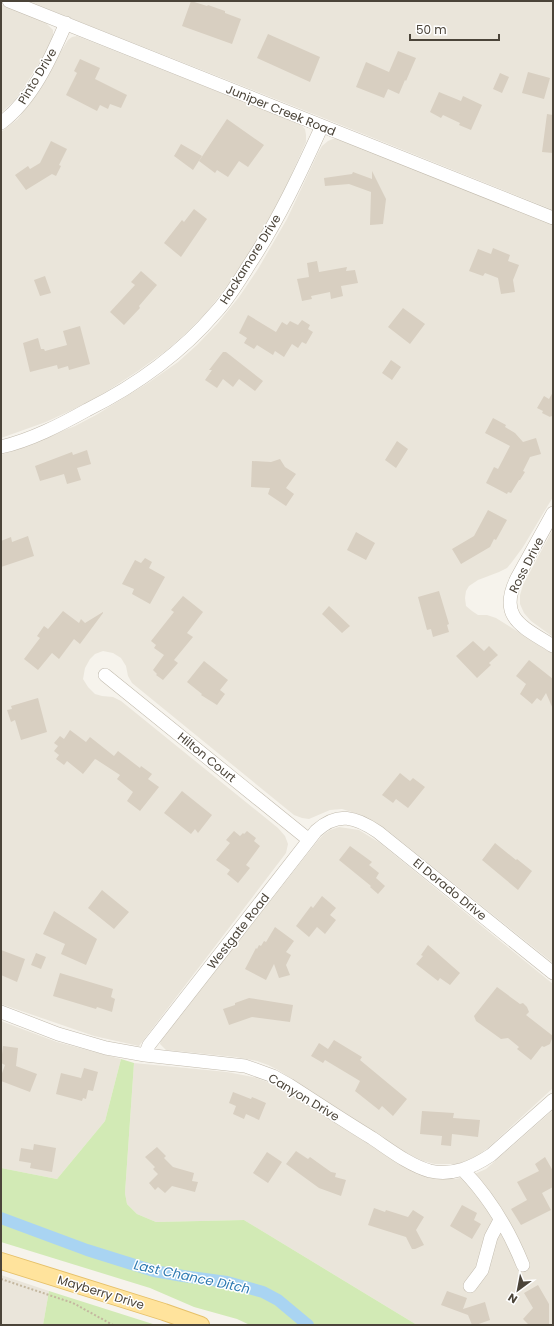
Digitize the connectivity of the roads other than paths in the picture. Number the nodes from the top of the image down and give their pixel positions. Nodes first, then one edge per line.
1 (9, 1) edge
2 (66, 23) junction
3 (1, 123) edge
4 (322, 126) junction
5 (553, 218) edge
6 (1, 447) edge
7 (553, 513) edge
8 (553, 646) edge
9 (105, 675) dead end
10 (341, 818) joint
11 (309, 840) junction
12 (553, 973) edge
13 (1, 1012) edge
14 (144, 1055) junction
15 (553, 1100) edge
16 (463, 1170) junction
17 (500, 1220) junction
18 (1, 1261) edge
19 (523, 1266) dead end
20 (470, 1286) dead end
21 (201, 1325) edge

1 - 2 street, Juniper Creek Road
2 - 3 street, Pinto Drive
2 - 4 street, Juniper Creek Road
4 - 5 street, Juniper Creek Road
4 - 6 street, Hackamore Drive
7 - 8 street, Ross Drive
9 - 11 street, Hilton Court
10 - 11 street, Westgate Road
10 - 12 street, El Dorado Drive
11 - 14 street, Westgate Road
13 - 14 street, Canyon Drive
14 - 16 street, Canyon Drive
15 - 16 street, Canyon Drive
16 - 17 street
17 - 19 street
17 - 20 street
18 - 21 main road, Mayberry Drive

